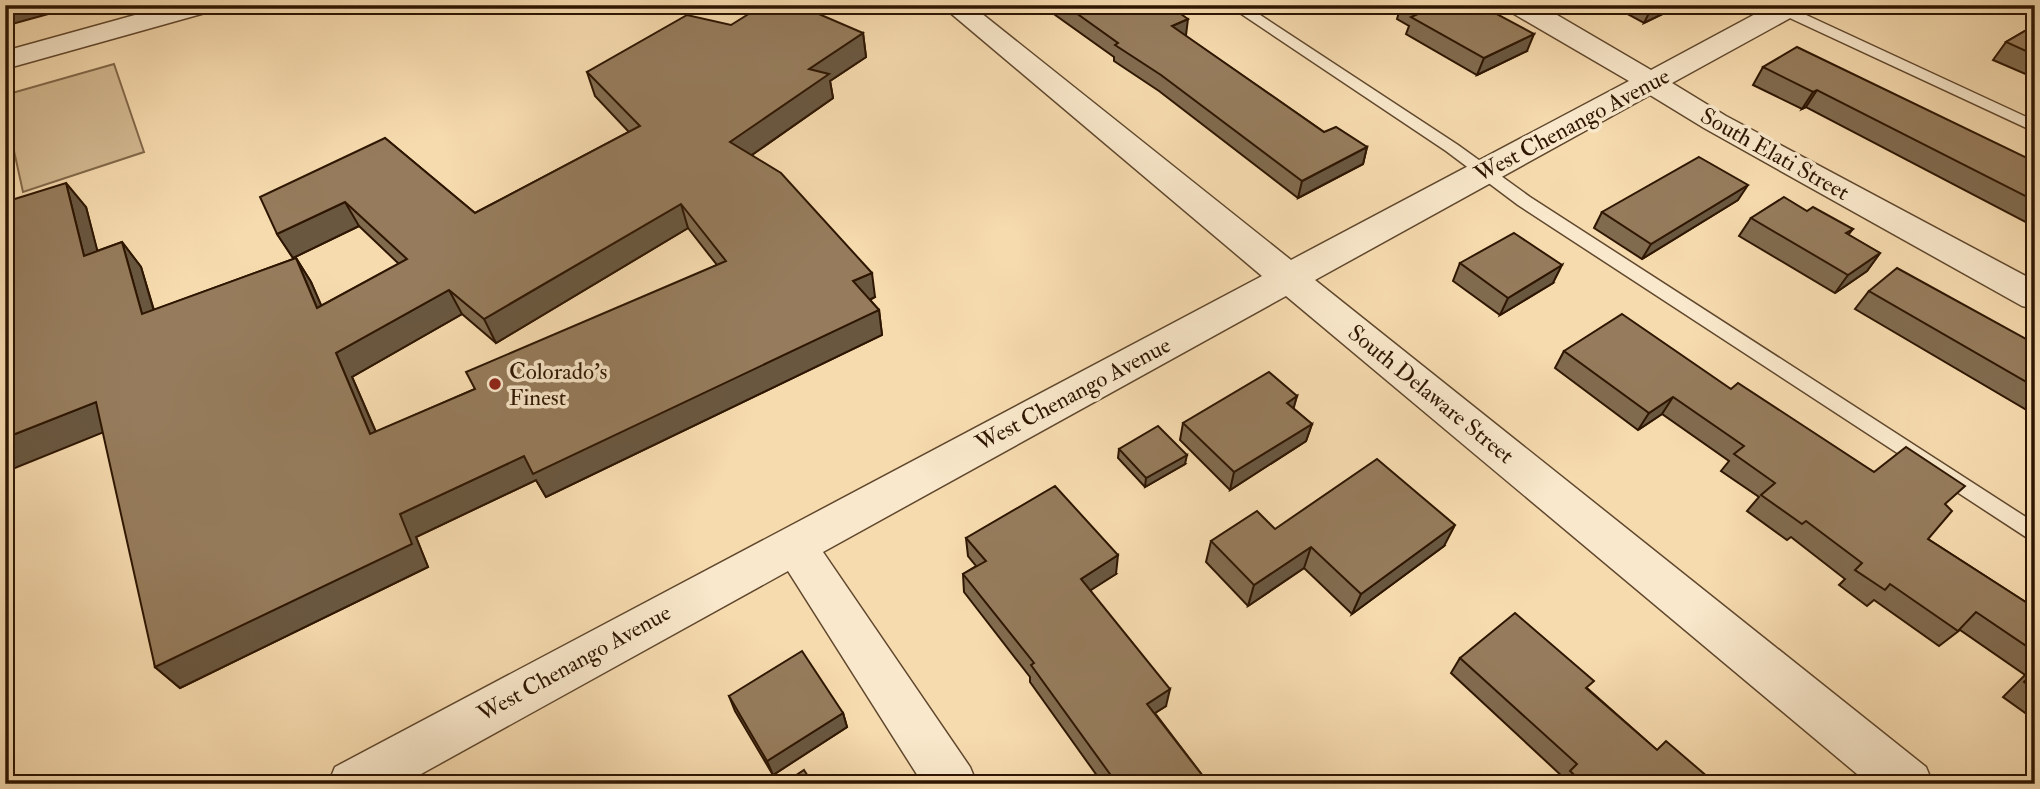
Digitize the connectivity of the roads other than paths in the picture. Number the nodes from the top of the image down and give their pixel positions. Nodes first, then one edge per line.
1 (202, 5) edge
2 (954, 5) edge
3 (1235, 5) edge
4 (1519, 5) edge
5 (1788, 8) edge
6 (5, 60) edge
7 (1651, 83) junction
8 (2035, 127) edge
9 (1486, 172) junction
10 (1289, 278) junction
11 (2035, 297) edge
12 (2035, 534) edge
13 (794, 544) junction
14 (353, 784) edge
15 (952, 784) edge
16 (1908, 784) edge

1 - 6 street
2 - 10 street, South Delaware Street
3 - 9 lane
4 - 7 street, South Elati Street
5 - 7 street, West Chenango Avenue
5 - 8 lane
7 - 9 street, West Chenango Avenue
7 - 11 street, South Elati Street
9 - 10 street, West Chenango Avenue
9 - 12 lane
10 - 13 street, West Chenango Avenue
10 - 16 street, South Delaware Street
13 - 14 street, West Chenango Avenue
13 - 15 street

